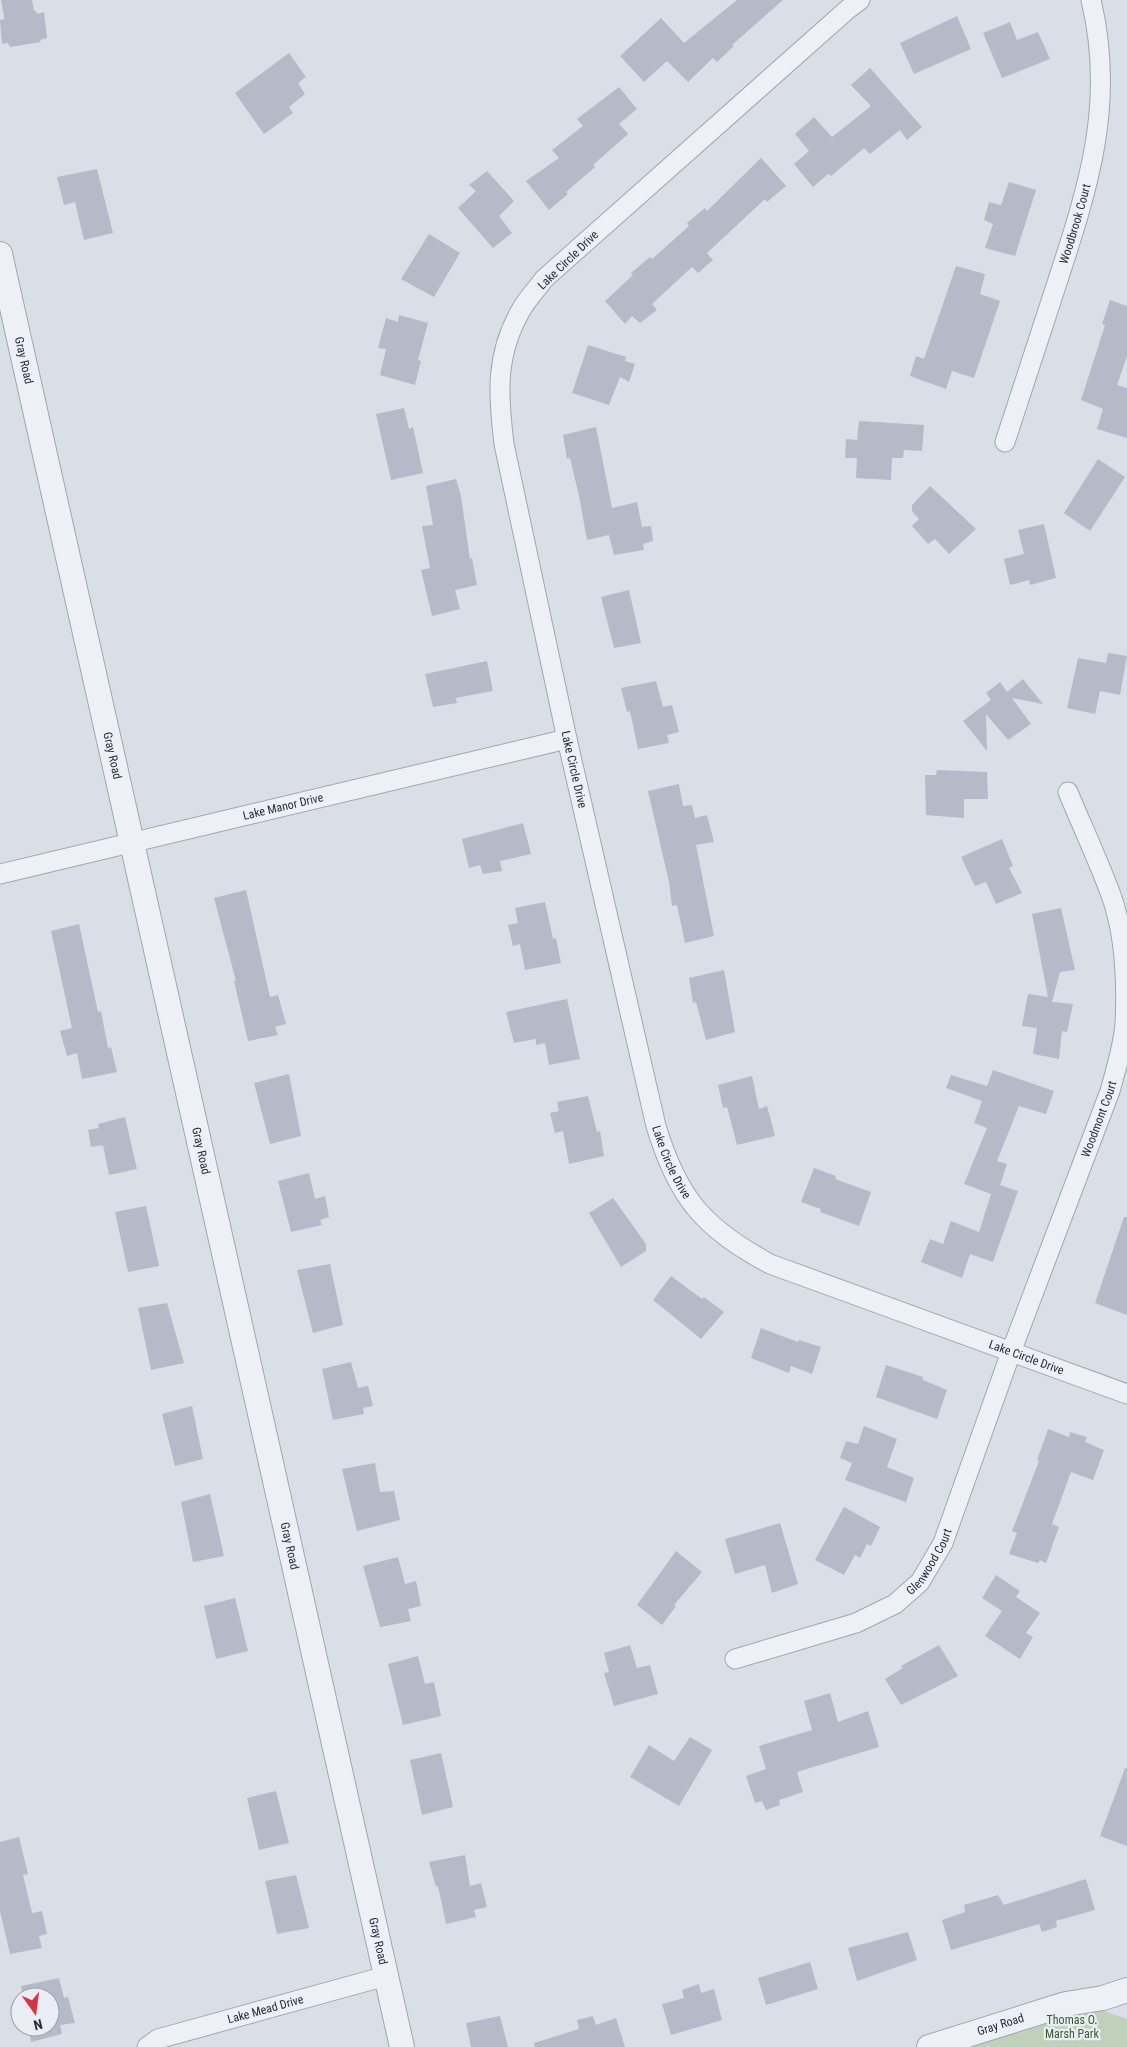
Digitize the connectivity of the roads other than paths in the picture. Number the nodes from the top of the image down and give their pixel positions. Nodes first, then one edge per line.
1 (860, 0) edge
2 (1090, 0) edge
3 (0, 254) edge
4 (1005, 442) dead end
5 (567, 739) junction
6 (1068, 792) dead end
7 (131, 843) junction
8 (0, 874) edge
9 (1011, 1352) junction
10 (1127, 1394) edge
11 (735, 1660) dead end
12 (386, 1976) junction
13 (1127, 1990) edge
14 (1103, 1998) junction
15 (1127, 2004) edge
16 (147, 2047) edge
17 (402, 2047) edge
18 (929, 2047) edge

1 - 5 street, Lake Circle Drive
2 - 4 street, Woodbrook Court
3 - 7 street, Gray Road
5 - 7 street, Lake Manor Drive
5 - 9 street, Lake Circle Drive
6 - 9 street, Woodmont Court
7 - 8 street, Lake Manor Drive
7 - 12 street, Gray Road
9 - 10 street, Lake Circle Drive
9 - 11 street, Glenwood Court
12 - 16 street, Lake Mead Drive
12 - 17 street, Gray Road
13 - 14 street, Gray Road
14 - 15 street, Gray Road
14 - 18 street, Gray Road

